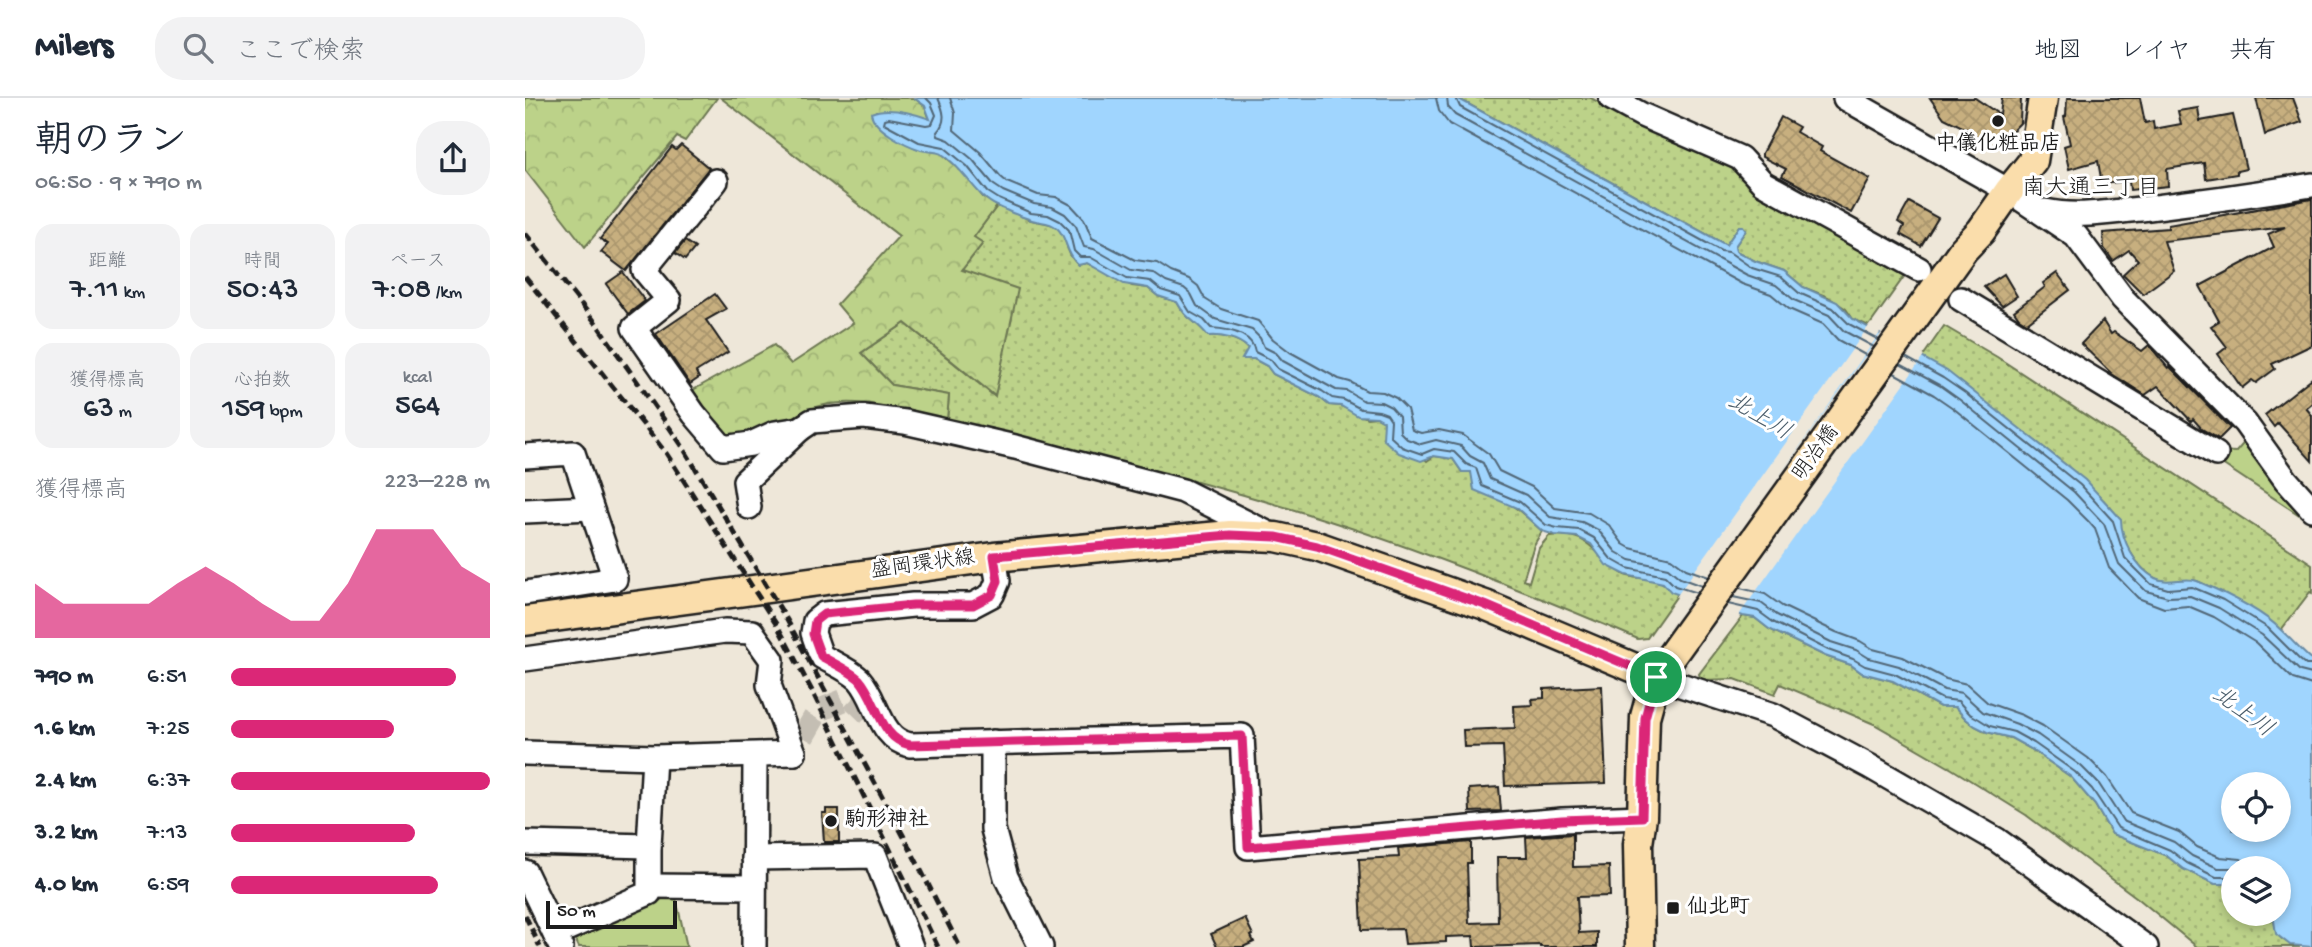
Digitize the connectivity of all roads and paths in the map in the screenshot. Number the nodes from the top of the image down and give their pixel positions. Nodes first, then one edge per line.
1 (1611, 98) edge
2 (1845, 98) edge
3 (2043, 98) edge
4 (716, 181) dead end
5 (2312, 185) edge
6 (2009, 191) junction
7 (2037, 210) junction
8 (2086, 215) junction
9 (2087, 250) junction
10 (1919, 270) dead end
11 (1961, 299) dead end
12 (800, 429) junction
13 (2216, 454) dead end
14 (525, 456) edge
15 (749, 507) dead end
16 (591, 508) junction
17 (2312, 509) edge
18 (525, 511) edge
19 (1276, 537) junction
20 (994, 556) junction
21 (525, 593) edge
22 (525, 621) edge
23 (525, 659) edge
24 (1663, 667) junction
25 (993, 742) junction
26 (525, 753) edge
27 (755, 755) junction
28 (654, 757) junction
29 (1642, 817) junction
30 (525, 843) edge
31 (649, 846) junction
32 (754, 858) junction
33 (525, 872) edge
34 (650, 886) junction
35 (753, 887) junction
36 (558, 940) edge
37 (2138, 943) edge
38 (754, 947) edge
39 (911, 947) edge
40 (1041, 947) edge
41 (1640, 947) edge

1 - 10 street
2 - 6 street
3 - 6 main road, 明治橋
4 - 12 street
5 - 8 street
6 - 7 street
6 - 24 main road, 明治橋
7 - 8 street
7 - 9 street
8 - 9 street
9 - 17 street
11 - 13 street
12 - 15 street
12 - 19 street
14 - 16 street
16 - 18 street
16 - 21 street
19 - 20 main road, 盛岡環状線
19 - 24 main road, 盛岡環状線
20 - 22 main road, 盛岡環状線
20 - 25 street
23 - 27 street
24 - 29 main road
24 - 37 street
25 - 29 street
25 - 40 street
26 - 28 street
27 - 28 street
27 - 32 street
28 - 31 street
29 - 41 main road
30 - 31 street
31 - 34 street
32 - 35 street
32 - 39 street
33 - 36 street
34 - 35 street
34 - 36 street
35 - 38 street

